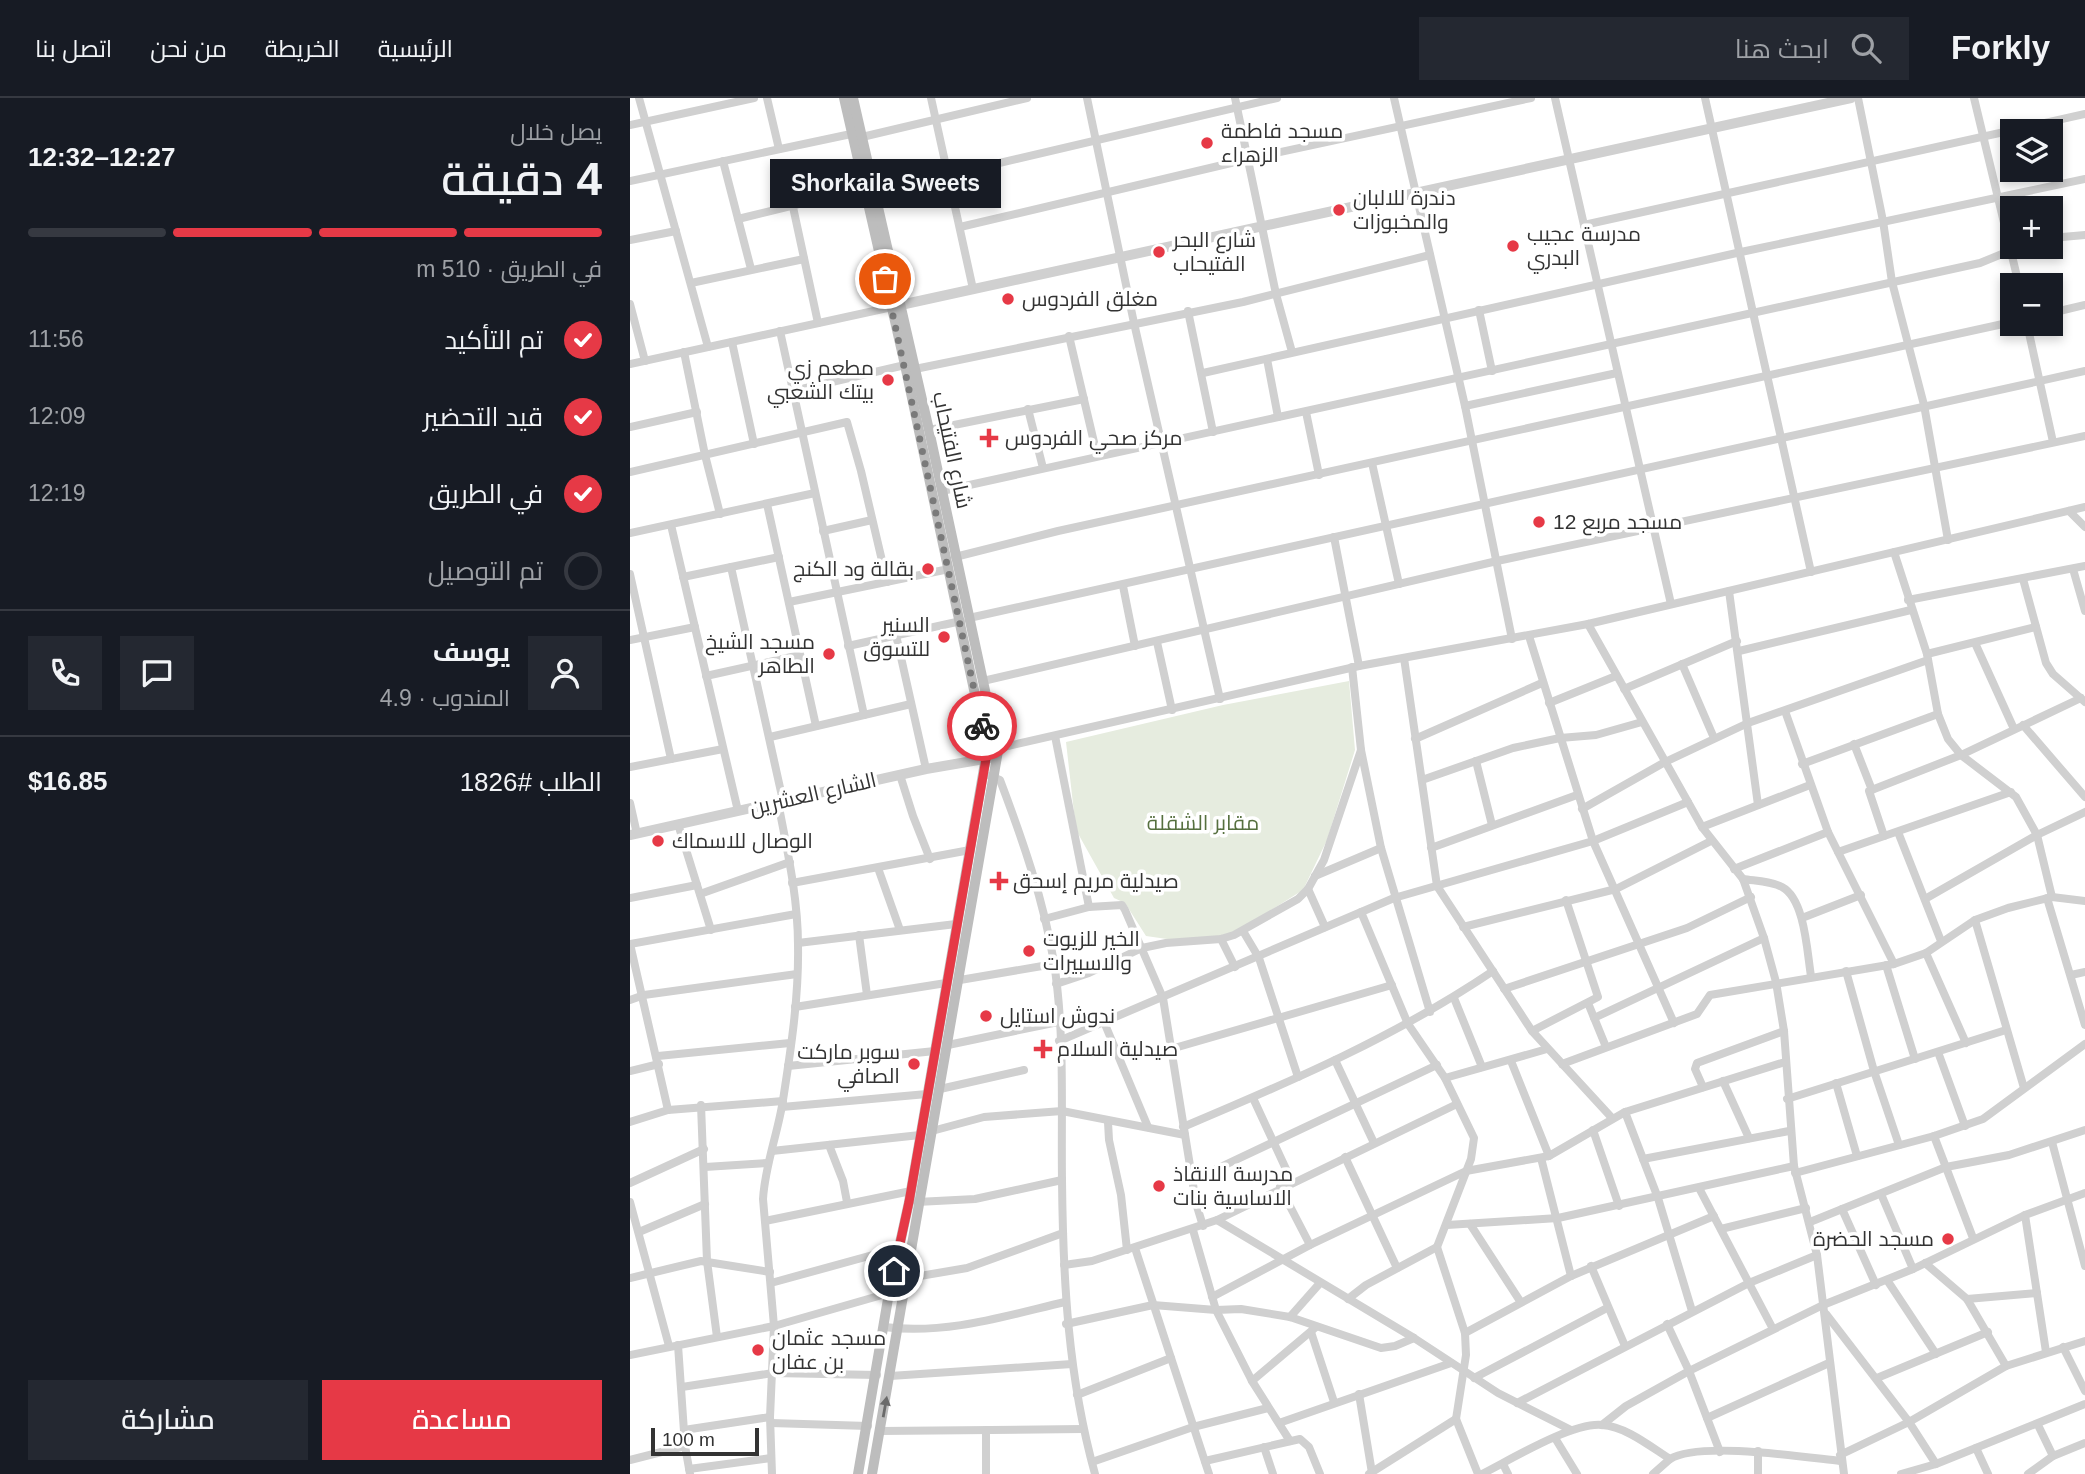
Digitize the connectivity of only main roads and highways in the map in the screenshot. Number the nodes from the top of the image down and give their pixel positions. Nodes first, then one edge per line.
1 (844, 98) edge
2 (853, 98) edge
3 (857, 136) junction
4 (896, 306) junction
5 (910, 367) junction
6 (965, 620) junction
7 (992, 754) junction
8 (981, 823) junction
9 (913, 1198) junction
10 (858, 1474) edge
11 (872, 1474) edge

1 - 3 main road, شارع الفتيحاب
2 - 3 main road
3 - 4 main road, شارع الفتيحاب
3 - 4 main road, شارع الفتيحاب
4 - 5 main road, شارع الفتيحاب
5 - 6 main road, شارع الفتيحاب
5 - 6 main road, شارع الفتيحاب
6 - 7 main road, شارع الفتيحاب
6 - 7 main road, شارع الفتيحاب
7 - 8 main road
8 - 9 main road
8 - 9 main road
9 - 10 main road
11 -> 9 main road

